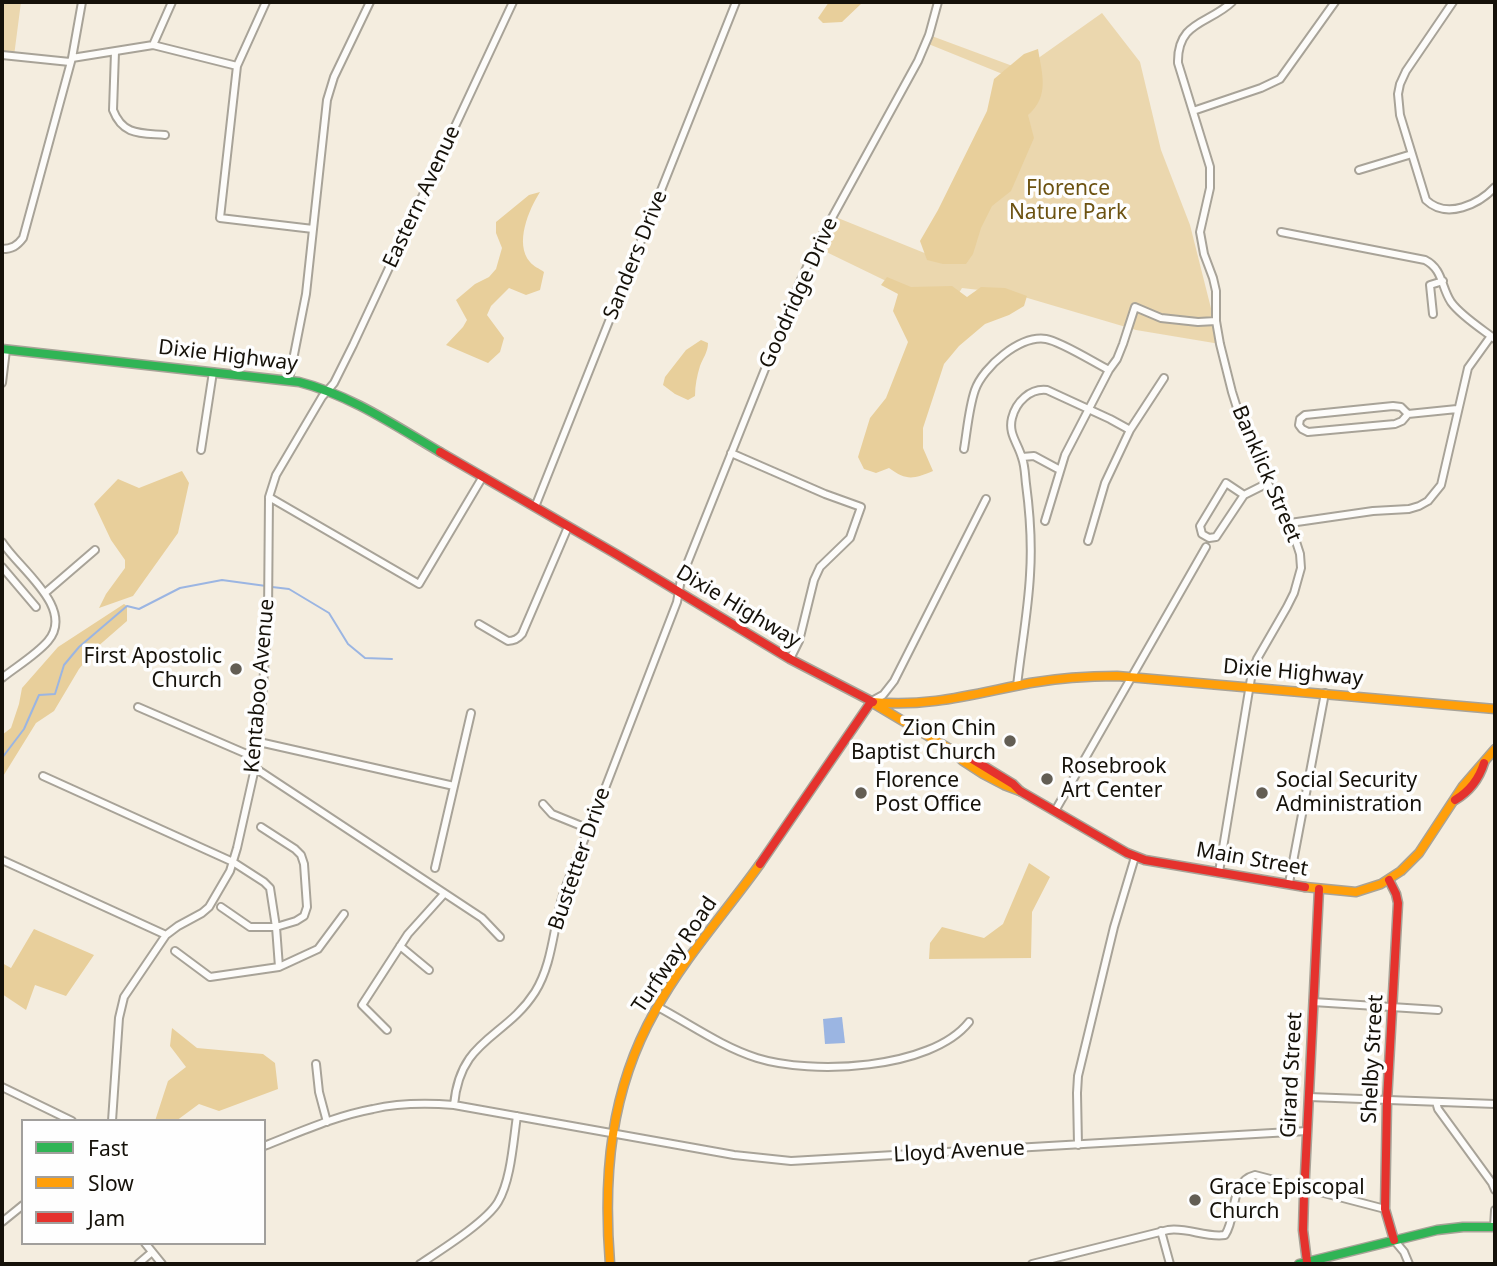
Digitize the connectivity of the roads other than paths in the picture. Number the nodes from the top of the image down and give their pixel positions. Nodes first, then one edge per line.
1 (82, 2) edge
2 (172, 2) edge
3 (266, 2) edge
4 (370, 2) edge
5 (513, 2) edge
6 (736, 2) edge
7 (938, 2) edge
8 (1233, 2) edge
9 (1335, 2) edge
10 (1453, 2) edge
11 (153, 45) junction
12 (115, 52) junction
13 (2, 55) edge
14 (71, 60) junction
15 (237, 66) junction
16 (1193, 111) junction
17 (165, 135) dead end
18 (1412, 154) junction
19 (1359, 170) dead end
20 (1495, 187) edge
21 (313, 229) junction
22 (1281, 232) dead end
23 (2, 250) edge
24 (1443, 281) junction
25 (1433, 314) dead end
26 (1216, 321) junction
27 (1493, 338) edge
28 (4, 350) edge
29 (1110, 370) junction
30 (213, 372) junction
31 (1164, 378) dead end
32 (289, 380) junction
33 (2, 383) edge
34 (328, 390) junction
35 (1457, 409) junction
36 (1090, 411) junction
37 (1408, 414) junction
38 (1130, 430) junction
39 (964, 449) dead end
40 (201, 450) dead end
41 (731, 453) junction
42 (1022, 457) junction
43 (1059, 470) junction
44 (482, 478) junction
45 (1268, 482) junction
46 (1244, 495) junction
47 (270, 498) junction
48 (986, 499) dead end
49 (535, 507) junction
50 (1045, 521) dead end
51 (1290, 523) junction
52 (568, 527) junction
53 (1088, 541) dead end
54 (2, 542) edge
55 (1206, 547) dead end
56 (95, 550) dead end
57 (4, 551) edge
58 (2, 568) edge
59 (678, 592) junction
60 (45, 593) junction
61 (36, 607) dead end
62 (479, 624) dead end
63 (790, 659) junction
64 (1132, 677) junction
65 (2, 678) edge
66 (1017, 686) junction
67 (1249, 687) junction
68 (1325, 694) junction
69 (871, 702) junction
70 (138, 707) dead end
71 (1495, 709) edge
72 (471, 713) dead end
73 (259, 742) junction
74 (1495, 749) edge
75 (256, 758) junction
76 (255, 768) junction
77 (43, 776) dead end
78 (454, 786) junction
79 (543, 804) dead end
80 (1055, 811) junction
81 (261, 827) dead end
82 (589, 829) junction
83 (1135, 857) junction
84 (2, 860) edge
85 (233, 862) junction
86 (435, 868) dead end
87 (1219, 872) junction
88 (1389, 880) junction
89 (1289, 883) junction
90 (1319, 889) junction
91 (444, 894) junction
92 (220, 907) dead end
93 (344, 914) dead end
94 (276, 927) junction
95 (166, 935) junction
96 (500, 937) dead end
97 (400, 946) junction
98 (175, 951) dead end
99 (279, 967) junction
100 (429, 970) dead end
101 (1313, 1002) junction
102 (658, 1007) junction
103 (1393, 1008) junction
104 (1438, 1010) dead end
105 (969, 1022) dead end
106 (387, 1030) dead end
107 (316, 1064) dead end
108 (2, 1087) edge
109 (1309, 1097) junction
110 (1387, 1101) junction
111 (1436, 1102) junction
112 (1495, 1104) edge
113 (454, 1105) junction
114 (517, 1116) junction
115 (68, 1119) edge
116 (112, 1119) edge
117 (327, 1122) junction
118 (1307, 1130) junction
119 (612, 1133) junction
120 (1078, 1144) junction
121 (266, 1145) edge
122 (1304, 1188) junction
123 (1495, 1190) edge
124 (21, 1207) edge
125 (1385, 1209) junction
126 (1495, 1210) edge
127 (2, 1222) edge
128 (1494, 1227) edge
129 (1161, 1231) junction
130 (1394, 1240) junction
131 (147, 1245) edge
132 (152, 1252) junction
133 (1305, 1263) edge
134 (138, 1264) edge
135 (162, 1264) edge
136 (420, 1264) edge
137 (610, 1264) edge
138 (1032, 1264) edge
139 (1170, 1264) edge
140 (1409, 1264) edge

1 - 14 street
2 - 11 street
3 - 15 street
4 - 21 street
5 - 34 street, Eastern Avenue
6 - 49 street, Sanders Drive
7 - 41 street, Goodridge Drive
8 - 16 street, Banklick Street
9 - 16 street
10 - 18 street
11 - 12 street
11 - 15 street
12 - 14 street
12 - 17 street
13 - 14 street
14 - 23 street
15 - 21 street
16 - 26 street, Banklick Street
18 - 19 street
18 - 20 street
21 - 32 street
22 - 24 street
24 - 25 street
24 - 27 street
26 - 29 street
26 - 45 street, Banklick Street
27 - 35 street
28 - 30 main road, Dixie Highway
28 - 33 street
29 - 36 street
29 - 39 street
30 - 32 main road, Dixie Highway
30 - 40 street
31 - 38 street
32 - 34 main road, Dixie Highway
34 - 44 main road, Dixie Highway
34 - 47 street, Kentaboo Avenue
35 - 37 street
35 - 51 street
36 - 38 street
36 - 42 street
36 - 43 street
37 - 37 street
38 - 53 street
41 - 59 street, Goodridge Drive
41 - 63 street
42 - 43 street
42 - 66 street
43 - 50 street
44 - 47 street
44 - 49 main road, Dixie Highway
45 - 46 street
45 - 51 street, Banklick Street
46 - 46 street
47 - 73 street, Kentaboo Avenue
48 - 69 street
49 - 52 main road, Dixie Highway
51 - 67 street, Banklick Street
52 - 59 main road, Dixie Highway
52 - 62 street
54 - 57 street
55 - 64 street
56 - 60 street
57 - 60 street
58 - 61 street
59 - 63 main road, Dixie Highway
59 - 82 street, Bustetter Drive
60 - 65 street
63 - 69 main road, Dixie Highway
64 - 66 main road, Dixie Highway
64 - 67 main road, Dixie Highway
64 - 80 street
66 - 69 main road, Dixie Highway
67 - 68 main road, Dixie Highway
67 - 87 street, Banklick Street
68 - 71 main road, Dixie Highway
68 - 89 street
69 - 80 main road, Main Street
69 - 102 main road, Turfway Road
70 - 75 street
72 - 78 street
73 - 75 street, Kentaboo Avenue
73 - 78 street
74 - 88 main road, Main Street
75 - 76 street, Kentaboo Avenue
76 - 85 street, Kentaboo Avenue
76 - 91 street
77 - 85 street
78 - 86 street
79 - 82 street
80 - 83 main road, Main Street
81 - 94 street
82 - 113 street, Bustetter Drive
83 - 87 main road, Main Street
83 - 120 street
84 - 95 street
85 - 94 street
85 - 95 street, Kentaboo Avenue
87 - 89 main road, Main Street
88 - 90 main road, Main Street
88 - 103 main road, Shelby Street
89 - 90 main road, Main Street
90 - 101 main road, Girard Street
91 - 96 street
91 - 97 street
92 - 94 street
93 - 99 street
94 - 99 street
95 - 116 street, Kentaboo Avenue
97 - 100 street
97 - 106 street
98 - 99 street
101 - 103 street
101 - 109 main road, Girard Street
102 - 105 street
102 - 119 main road, Turfway Road
103 - 104 street
103 - 110 main road, Shelby Street
107 - 117 street
108 - 115 street
109 - 110 street
109 - 118 main road, Girard Street
110 - 111 street
110 - 125 main road, Shelby Street
111 - 112 street
111 - 123 street
113 - 114 street, Lloyd Avenue
113 - 117 street, Lloyd Avenue
114 - 119 street, Lloyd Avenue
114 - 136 street
117 - 121 street, Lloyd Avenue
118 - 120 street, Lloyd Avenue
118 - 122 main road, Girard Street
119 - 120 street, Lloyd Avenue
119 - 137 main road, Turfway Road
122 - 125 street
122 - 129 street
122 - 133 main road, Girard Street
124 - 127 street
125 - 130 main road, Shelby Street
126 - 128 street
128 - 130 main road
129 - 138 street
129 - 139 street
130 - 133 main road
130 - 140 street
131 - 132 street
132 - 134 street
132 - 135 street

